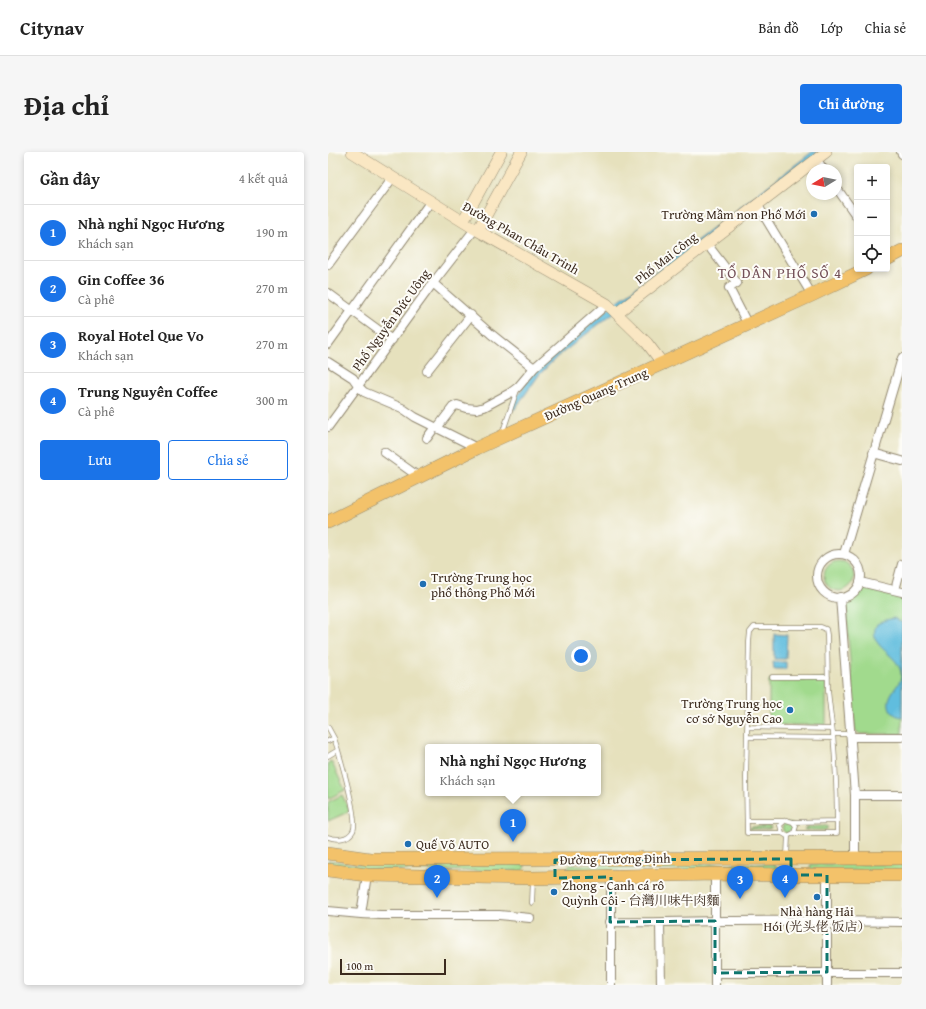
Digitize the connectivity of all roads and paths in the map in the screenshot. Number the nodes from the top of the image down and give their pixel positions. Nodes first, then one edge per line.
1 (352, 152) edge
2 (501, 152) edge
3 (521, 152) edge
4 (826, 152) edge
5 (816, 159) junction
6 (820, 164) edge
7 (393, 177) junction
8 (842, 196) edge
9 (431, 201) junction
10 (757, 204) junction
11 (854, 213) edge
12 (463, 221) junction
13 (476, 229) junction
14 (707, 244) junction
15 (902, 251) edge
16 (890, 257) edge
17 (328, 265) edge
18 (860, 272) edge
19 (433, 283) junction
20 (328, 293) edge
21 (812, 295) junction
22 (607, 304) junction
23 (352, 311) junction
24 (617, 313) junction
25 (471, 315) junction
26 (748, 325) junction
27 (392, 340) junction
28 (328, 344) edge
29 (902, 358) edge
30 (328, 362) edge
31 (663, 364) junction
32 (534, 368) junction
33 (427, 371) dead end
34 (358, 385) junction
35 (518, 387) junction
36 (328, 427) edge
37 (436, 428) junction
38 (427, 438) dead end
39 (500, 438) junction
40 (477, 448) junction
41 (384, 452) dead end
42 (873, 453) junction
43 (902, 461) edge
44 (419, 477) junction
45 (328, 522) edge
46 (844, 554) junction
47 (902, 564) edge
48 (860, 582) junction
49 (899, 591) edge
50 (840, 597) junction
51 (772, 677) dead end
52 (828, 677) junction
53 (328, 727) edge
54 (748, 727) junction
55 (766, 728) junction
56 (784, 728) junction
57 (793, 728) junction
58 (810, 729) junction
59 (832, 729) junction
60 (850, 735) junction
61 (833, 736) junction
62 (747, 737) junction
63 (765, 737) junction
64 (902, 737) edge
65 (334, 738) junction
66 (784, 738) junction
67 (793, 738) junction
68 (810, 738) junction
69 (328, 741) edge
70 (338, 750) junction
71 (328, 756) edge
72 (855, 795) junction
73 (902, 795) edge
74 (747, 821) junction
75 (784, 821) junction
76 (837, 821) junction
77 (793, 822) junction
78 (782, 833) junction
79 (794, 833) junction
80 (788, 836) junction
81 (328, 837) edge
82 (328, 853) edge
83 (855, 858) junction
84 (902, 858) edge
85 (789, 859) junction
86 (555, 860) junction
87 (328, 870) edge
88 (715, 874) junction
89 (367, 875) junction
90 (791, 875) junction
91 (827, 875) junction
92 (902, 875) edge
93 (611, 876) junction
94 (534, 878) junction
95 (555, 878) junction
96 (532, 903) dead end
97 (328, 911) edge
98 (361, 914) junction
99 (530, 918) dead end
100 (827, 920) junction
101 (715, 921) junction
102 (610, 922) junction
103 (902, 922) edge
104 (660, 923) junction
105 (827, 972) junction
106 (716, 973) junction
107 (902, 973) edge
108 (611, 985) edge
109 (661, 985) edge
110 (715, 985) edge
111 (827, 985) edge

1 - 7 street, Đường Phan Châu Trinh
2 - 12 street
3 - 13 street
4 - 5 street, Phố Mai Công
5 - 6 street
5 - 10 street, Phố Mai Công
7 - 9 street, Đường Phan Châu Trinh
7 - 17 street
8 - 11 street
9 - 12 street, Đường Phan Châu Trinh
9 - 23 street
10 - 14 street, Phố Mai Công
10 - 21 street
12 - 13 street, Đường Phan Châu Trinh
13 - 19 street, Phố Nguyễn Đức Uông
13 - 22 street, Đường Phan Châu Trinh
14 - 24 street, Phố Mai Công
14 - 26 street
15 - 16 main road
18 - 21 main road, Đường Quang Trung
19 - 25 street
19 - 27 street, Phố Nguyễn Đức Uông
20 - 23 street
21 - 26 main road, Đường Quang Trung
22 - 24 street, Đường Phan Châu Trinh
22 - 32 street
23 - 27 street
23 - 28 street
24 - 31 street, Đường Phan Châu Trinh
25 - 32 street
25 - 33 street
26 - 31 main road, Đường Quang Trung
27 - 34 street, Phố Nguyễn Đức Uông
29 - 42 street
30 - 34 street
31 - 39 main road, Đường Quang Trung
32 - 35 street
34 - 36 street, Phố Nguyễn Đức Uông
34 - 37 street
35 - 37 street
35 - 39 lane
37 - 38 street
37 - 40 street
39 - 40 main road, Đường Quang Trung
40 - 44 main road, Đường Quang Trung
41 - 44 street
42 - 43 street
42 - 46 street
44 - 45 main road, Đường Quang Trung
46 - 48 street
46 - 50 street
47 - 49 street
48 - 49 street
48 - 50 street
50 - 60 street
51 - 52 lane
52 - 54 lane
52 - 59 lane
53 - 65 lane
54 - 55 lane
54 - 62 lane
55 - 56 lane
55 - 63 lane
56 - 57 lane
56 - 66 lane
57 - 58 lane
57 - 67 lane
58 - 59 lane
58 - 68 lane
59 - 61 lane
60 - 61 lane
60 - 64 street
60 - 72 street
61 - 68 lane
61 - 76 lane
62 - 63 lane
62 - 74 lane
63 - 66 lane
65 - 69 lane
65 - 70 lane
66 - 67 lane
67 - 68 lane
70 - 71 lane
70 - 81 lane
72 - 73 street
72 - 83 street
74 - 75 lane
74 - 78 lane
75 - 77 lane
75 - 78 lane
76 - 77 lane
76 - 79 lane
77 - 79 lane
78 - 80 lane
79 - 80 lane
80 - 85 lane
82 - 86 main road, Đường Trương Định
83 - 84 main road, Đường Trương Định
83 - 85 main road, Đường Trương Định
85 - 86 main road, Đường Trương Định
85 - 90 main road
86 - 95 main road
87 - 89 main road, Đường Trương Định
88 - 90 main road, Đường Trương Định
88 - 93 main road, Đường Trương Định
88 - 101 street
89 - 94 main road, Đường Trương Định
89 - 98 street
90 - 91 main road, Đường Trương Định
91 - 92 main road, Đường Trương Định
91 - 100 street
93 - 95 main road, Đường Trương Định
93 - 102 street
94 - 95 main road, Đường Trương Định
94 - 96 lane
97 - 98 street
98 - 99 street
100 - 101 street
100 - 103 street
100 - 105 street
101 - 104 street
101 - 106 street
102 - 104 street
102 - 108 street
104 - 109 street
105 - 106 street
105 - 107 street
105 - 111 street
106 - 110 street

